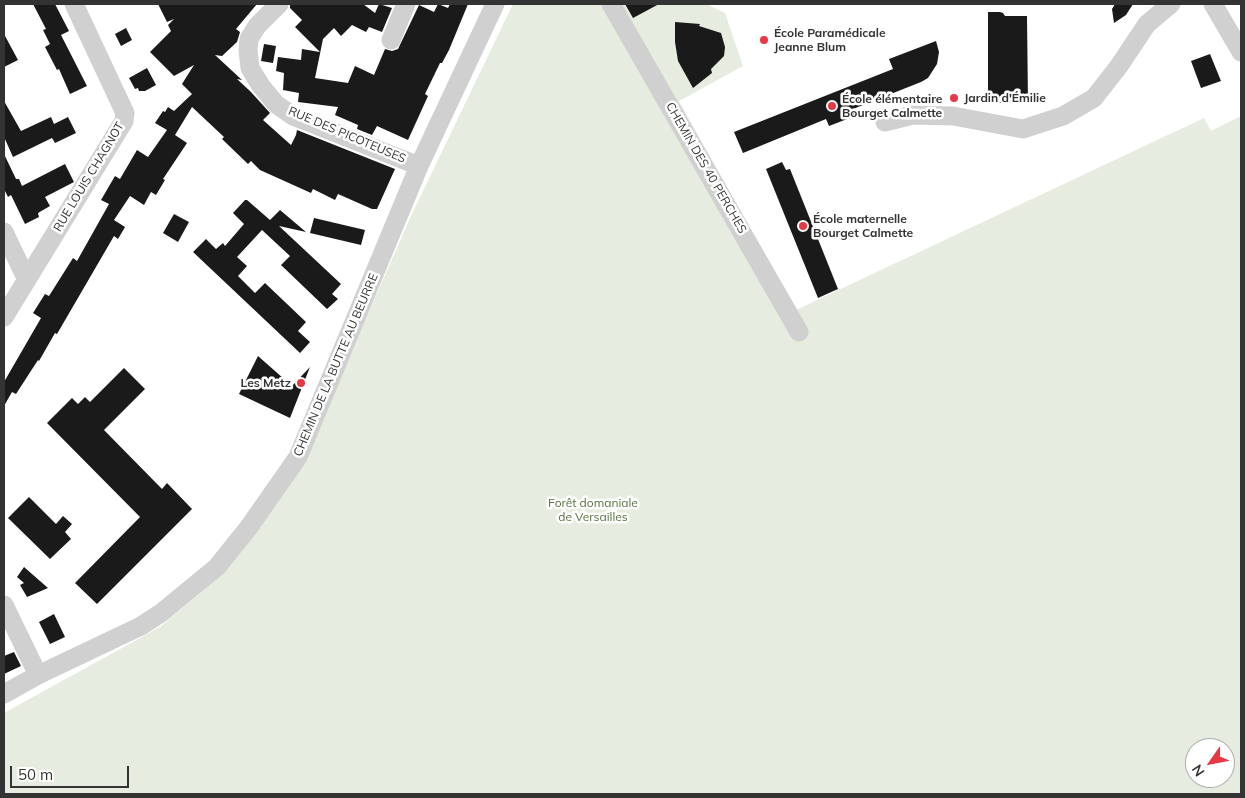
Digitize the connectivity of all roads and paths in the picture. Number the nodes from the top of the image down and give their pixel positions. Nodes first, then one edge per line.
1 (74, 4) edge
2 (278, 4) edge
3 (406, 4) edge
4 (495, 4) edge
5 (611, 4) edge
6 (1171, 4) edge
7 (1213, 4) edge
8 (391, 40) dead end
9 (1241, 52) edge
10 (885, 122) dead end
11 (419, 166) junction
12 (4, 232) edge
13 (27, 280) junction
14 (4, 317) edge
15 (799, 332) dead end
16 (4, 605) edge
17 (38, 675) junction
18 (4, 694) edge

1 - 13 street, RUE LOUIS CHAGNOT
2 - 11 street, RUE DES PICOTEUSES
3 - 8 street
4 - 11 street, CHEMIN DE LA BUTTE AU BEURRE
5 - 15 street, CHEMIN DES 40 PERCHES
6 - 10 street
7 - 9 street
11 - 17 street, CHEMIN DE LA BUTTE AU BEURRE
12 - 13 street
13 - 14 street, RUE LOUIS CHAGNOT
16 - 17 street
17 - 18 street, CHEMIN DE LA BUTTE AU BEURRE

